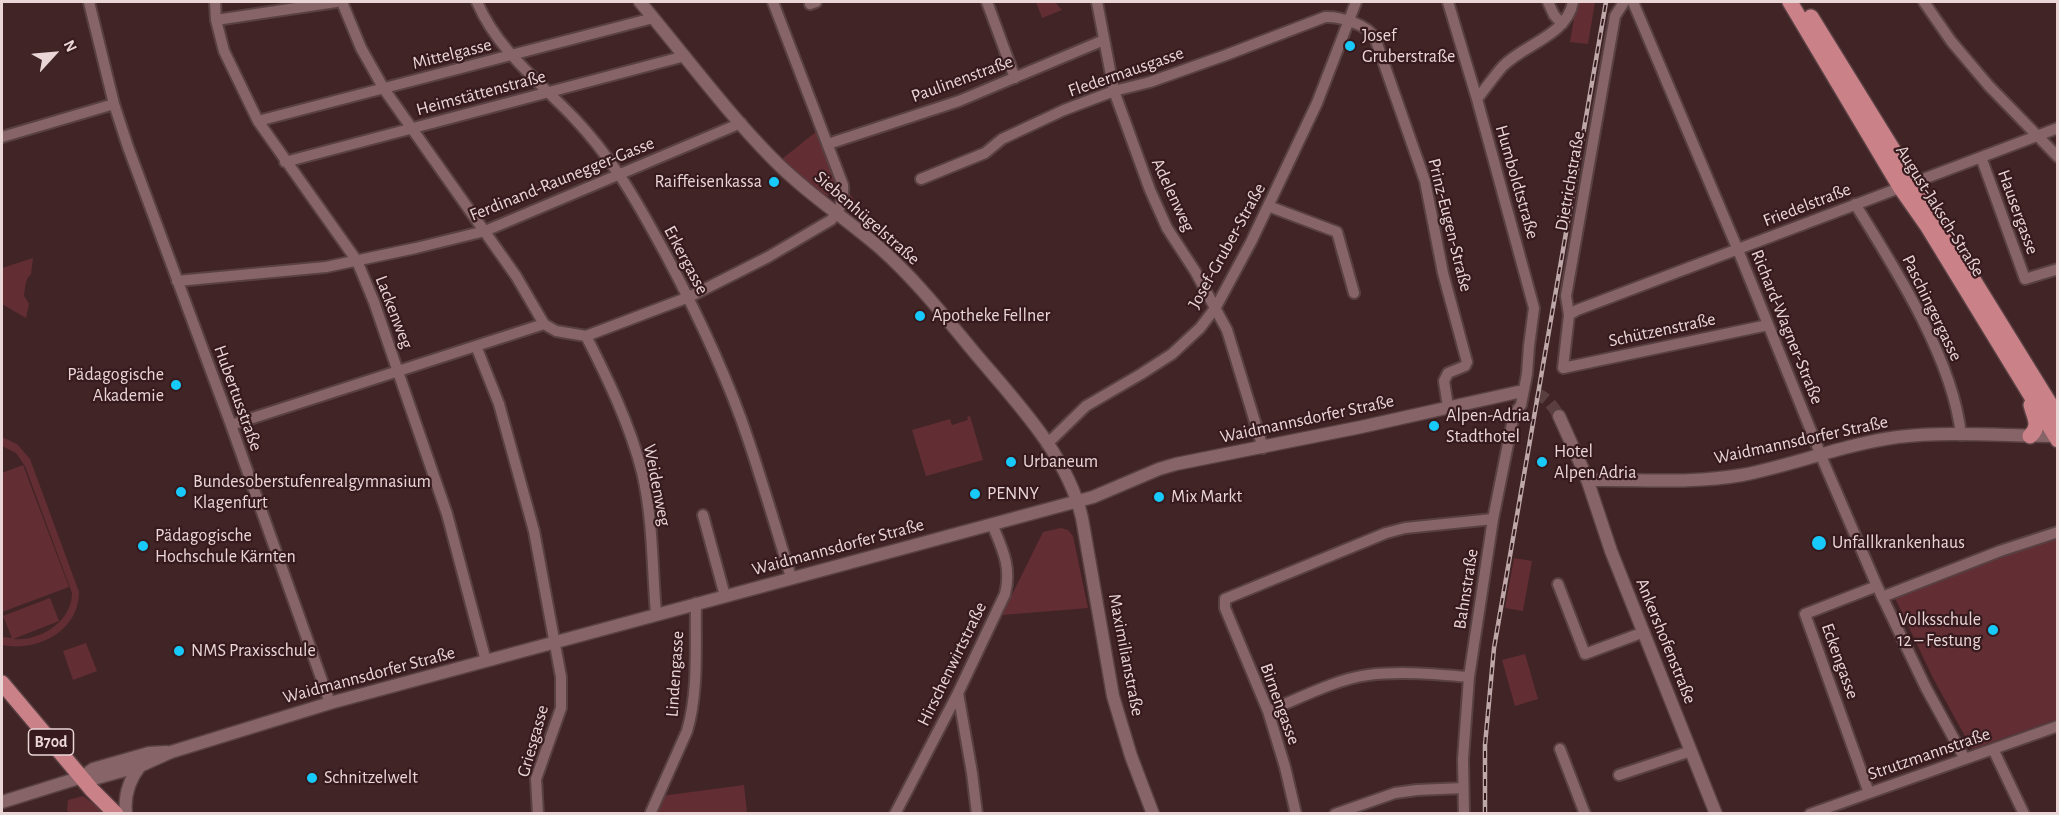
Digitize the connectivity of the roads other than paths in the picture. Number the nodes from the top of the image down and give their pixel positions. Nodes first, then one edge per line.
1 (89, 2) edge
2 (215, 2) edge
3 (336, 2) edge
4 (342, 2) edge
5 (477, 2) edge
6 (640, 2) edge
7 (772, 2) edge
8 (987, 2) edge
9 (1100, 2) edge
10 (1356, 2) edge
11 (1448, 2) edge
12 (1548, 2) edge
13 (1573, 2) edge
14 (1624, 2) edge
15 (1632, 2) edge
16 (1790, 2) edge
17 (1802, 2) edge
18 (1924, 2) edge
19 (653, 18) junction
20 (216, 20) junction
21 (1348, 21) junction
22 (1562, 24) junction
23 (1104, 40) junction
24 (511, 56) junction
25 (685, 56) junction
26 (1015, 78) junction
27 (384, 89) junction
28 (1113, 91) junction
29 (547, 93) junction
30 (1477, 99) junction
31 (114, 104) junction
32 (258, 121) junction
33 (741, 123) junction
34 (2058, 128) edge
35 (412, 129) junction
36 (2039, 136) junction
37 (2, 137) edge
38 (828, 144) junction
39 (1981, 157) junction
40 (2058, 157) edge
41 (285, 162) junction
42 (619, 175) junction
43 (921, 179) dead end
44 (1907, 184) junction
45 (1854, 204) junction
46 (1268, 206) junction
47 (837, 214) junction
48 (485, 231) junction
49 (1738, 250) junction
50 (357, 261) junction
51 (2058, 269) edge
52 (177, 281) junction
53 (1354, 292) dead end
54 (688, 297) junction
55 (1216, 307) junction
56 (1569, 315) junction
57 (544, 324) junction
58 (1768, 325) junction
59 (586, 336) junction
60 (476, 346) junction
61 (1563, 368) joint
62 (398, 370) junction
63 (1527, 374) joint
64 (1518, 392) tunnel mouth
65 (2030, 393) junction
66 (1448, 407) junction
67 (1558, 416) tunnel mouth
68 (2058, 417) edge
69 (231, 425) junction
70 (1961, 435) junction
71 (2030, 436) junction
72 (2057, 437) edge
73 (1047, 444) junction
74 (1263, 448) junction
75 (1820, 455) junction
76 (1587, 480) junction
77 (1078, 501) junction
78 (703, 515) dead end
79 (1493, 519) junction
80 (992, 524) junction
81 (2058, 532) edge
82 (791, 577) junction
83 (1558, 584) dead end
84 (1880, 592) junction
85 (725, 596) junction
86 (696, 603) junction
87 (656, 614) junction
88 (1644, 632) junction
89 (554, 642) junction
90 (486, 662) junction
91 (1469, 677) junction
92 (2, 683) edge
93 (958, 693) junction
94 (330, 703) junction
95 (1268, 711) junction
96 (2058, 726) edge
97 (1560, 749) dead end
98 (1993, 749) junction
99 (1691, 751) junction
100 (171, 752) junction
101 (1965, 759) junction
102 (140, 766) junction
103 (1619, 775) dead end
104 (82, 777) junction
105 (1463, 789) junction
106 (1869, 793) junction
107 (2, 802) edge
108 (651, 812) dead end
109 (116, 813) edge
110 (126, 813) edge
111 (538, 813) edge
112 (895, 813) edge
113 (977, 813) edge
114 (1153, 813) edge
115 (1296, 813) edge
116 (1335, 813) edge
117 (1464, 813) edge
118 (1585, 813) edge
119 (1716, 813) edge
120 (1810, 813) edge
121 (2024, 813) edge

1 - 31 street, Hubertusstraße
2 - 20 street, Lackenweg
3 - 20 street
4 - 27 street
5 - 24 street, Erkergasse
6 - 19 street, Siebenhügelstraße
7 - 38 street
8 - 26 street
9 - 23 street, Adelenweg
10 - 21 street, Josef-Gruber-Straße
11 - 30 street, Humboldtstraße
12 - 22 street
13 - 22 street
14 - 56 street, Dietrichstraße
15 - 49 street, Richard-Wagner-Straße
16 - 44 main road, August-Jaksch-Straße
17 - 44 main road, August-Jaksch-Straße
18 - 36 street
19 - 24 street, Mittelgasse
19 - 25 street, Siebenhügelstraße
20 - 32 street, Lackenweg
21 - 28 street, Fledermausgasse
21 - 46 street, Josef-Gruber-Straße
21 - 66 street, Prinz-Eugen-Straße
22 - 30 street
23 - 26 street, Paulinenstraße
23 - 28 street, Adelenweg
24 - 27 street, Mittelgasse
24 - 29 street, Erkergasse
25 - 29 street, Heimstättenstraße
25 - 33 street, Siebenhügelstraße
26 - 38 street, Paulinenstraße
27 - 32 street, Mittelgasse
27 - 35 street
28 - 43 street, Fledermausgasse
28 - 55 street, Adelenweg
29 - 35 street, Heimstättenstraße
29 - 42 street, Erkergasse
30 - 63 street, Humboldtstraße
31 - 37 street
31 - 52 street, Hubertusstraße
32 - 41 street, Lackenweg
33 - 42 street, Ferdinand-Raunegger-Gasse
33 - 47 street, Siebenhügelstraße
34 - 36 street, Friedelstraße
35 - 41 street, Heimstättenstraße
35 - 48 street
36 - 39 street, Friedelstraße
36 - 40 street
38 - 47 street
39 - 44 street, Friedelstraße
39 - 51 street, Hausergasse
41 - 50 street, Lackenweg
42 - 48 street, Ferdinand-Raunegger-Gasse
42 - 54 street, Erkergasse
44 - 45 street, Friedelstraße
44 - 65 main road, August-Jaksch-Straße
44 - 68 main road, August-Jaksch-Straße
45 - 49 street, Friedelstraße
45 - 70 street, Paschingergasse
46 - 53 street
46 - 55 street, Josef-Gruber-Straße
47 - 54 street
47 - 73 street, Siebenhügelstraße
48 - 50 street, Ferdinand-Raunegger-Gasse
48 - 57 street
49 - 56 street, Friedelstraße
49 - 58 street, Richard-Wagner-Straße
50 - 52 street, Ferdinand-Raunegger-Gasse
50 - 62 street, Lackenweg
52 - 69 street, Hubertusstraße
54 - 59 street
54 - 82 street, Erkergasse
55 - 73 street, Josef-Gruber-Straße
55 - 74 street, Adelenweg
56 - 61 street, Dietrichstraße
57 - 59 street
57 - 60 street
58 - 61 street, Schützenstraße
58 - 75 street, Richard-Wagner-Straße
59 - 87 street, Weidenweg
60 - 62 street
60 - 89 street, Griesgasse
62 - 69 street
62 - 90 street, Lackenweg
63 - 79 street, Bahnstraße
64 - 66 street, Waidmannsdorfer Straße
65 - 71 main road
65 - 72 main road, August-Jaksch-Straße
66 - 74 street, Waidmannsdorfer Straße
67 - 76 street
69 - 94 street, Hubertusstraße
70 - 71 street, Waidmannsdorfer Straße
70 - 75 street, Waidmannsdorfer Straße
71 - 72 street, Waidmannsdorfer Straße
73 - 77 street, Siebenhügelstraße
74 - 77 street, Waidmannsdorfer Straße
75 - 76 street, Waidmannsdorfer Straße
75 - 84 street, Richard-Wagner-Straße
76 - 88 street, Ankershofenstraße
77 - 80 street, Waidmannsdorfer Straße
77 - 114 street, Maximilianstraße
78 - 85 street
79 - 91 street, Bahnstraße
79 - 95 street, Birnengasse
80 - 82 street, Waidmannsdorfer Straße
80 - 93 street, Hirschenwirtstraße
81 - 84 street
82 - 85 street, Waidmannsdorfer Straße
83 - 88 street
84 - 101 street, Richard-Wagner-Straße
84 - 106 street, Eckengasse
85 - 86 street, Waidmannsdorfer Straße
86 - 87 street, Waidmannsdorfer Straße
86 - 108 street, Lindengasse
87 - 89 street, Waidmannsdorfer Straße
88 - 99 street, Ankershofenstraße
89 - 90 street, Waidmannsdorfer Straße
89 - 111 street, Griesgasse
90 - 94 street, Waidmannsdorfer Straße
91 - 95 street
91 - 105 street, Bahnstraße
92 - 104 main road, B70d
93 - 112 street, Hirschenwirtstraße
93 - 113 street
94 - 100 street, Waidmannsdorfer Straße
95 - 115 street, Birnengasse
96 - 98 street, Strutzmannstraße
97 - 118 street
98 - 101 street, Strutzmannstraße
98 - 121 street
99 - 103 street
99 - 119 street, Ankershofenstraße
100 - 102 street, Waidmannsdorfer Straße
100 - 104 street, Waidmannsdorfer Straße
101 - 106 street, Strutzmannstraße
102 - 104 street, Waidmannsdorfer Straße
102 - 110 street
104 - 107 street, Waidmannsdorfer Straße
104 - 109 main road, B70d
105 - 116 street
105 - 117 street, Bahnstraße
106 - 120 street, Strutzmannstraße

